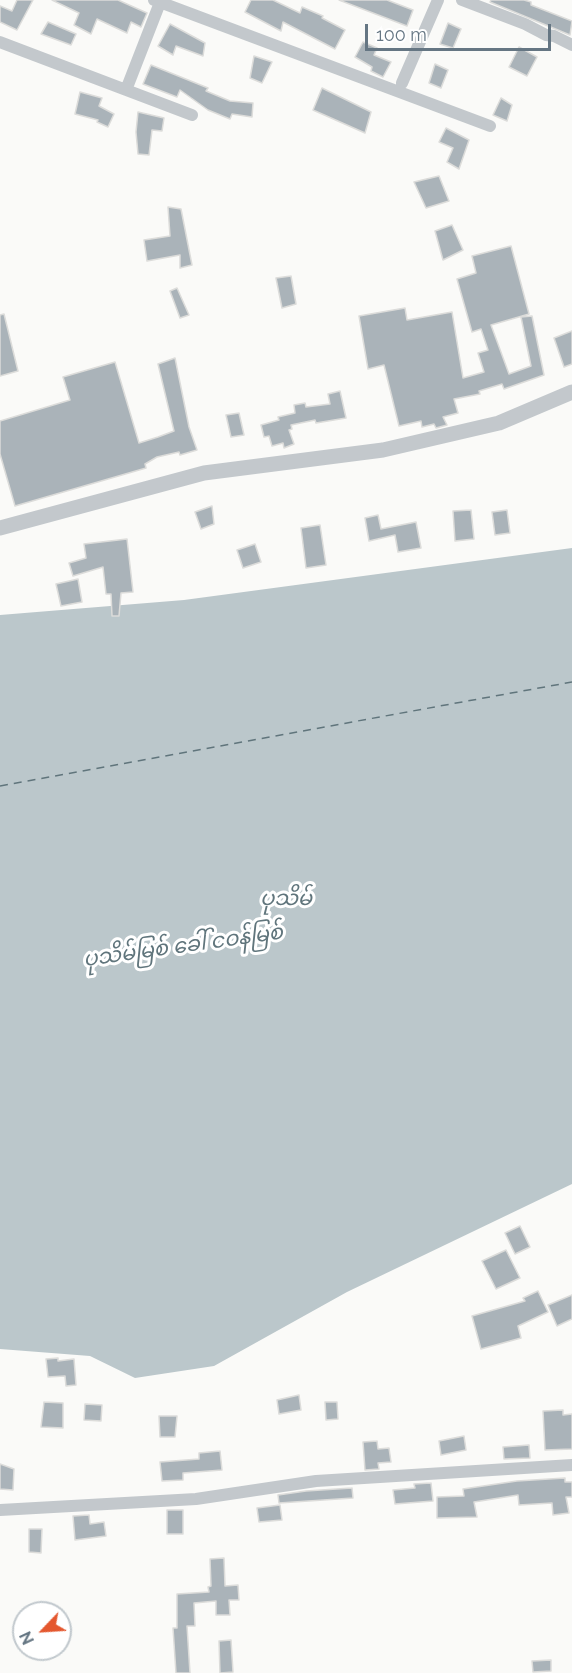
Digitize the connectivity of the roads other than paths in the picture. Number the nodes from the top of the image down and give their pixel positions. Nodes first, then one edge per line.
1 (438, 0) edge
2 (462, 0) edge
3 (158, 1) edge
4 (0, 42) edge
5 (572, 45) edge
6 (402, 83) dead end
7 (126, 90) junction
8 (192, 115) dead end
9 (490, 126) dead end
10 (572, 392) edge
11 (0, 528) edge
12 (572, 1465) edge
13 (0, 1510) edge

1 - 6 street
2 - 5 street
3 - 7 street
3 - 9 street
4 - 7 street
7 - 8 street
10 - 11 street
12 - 13 street

